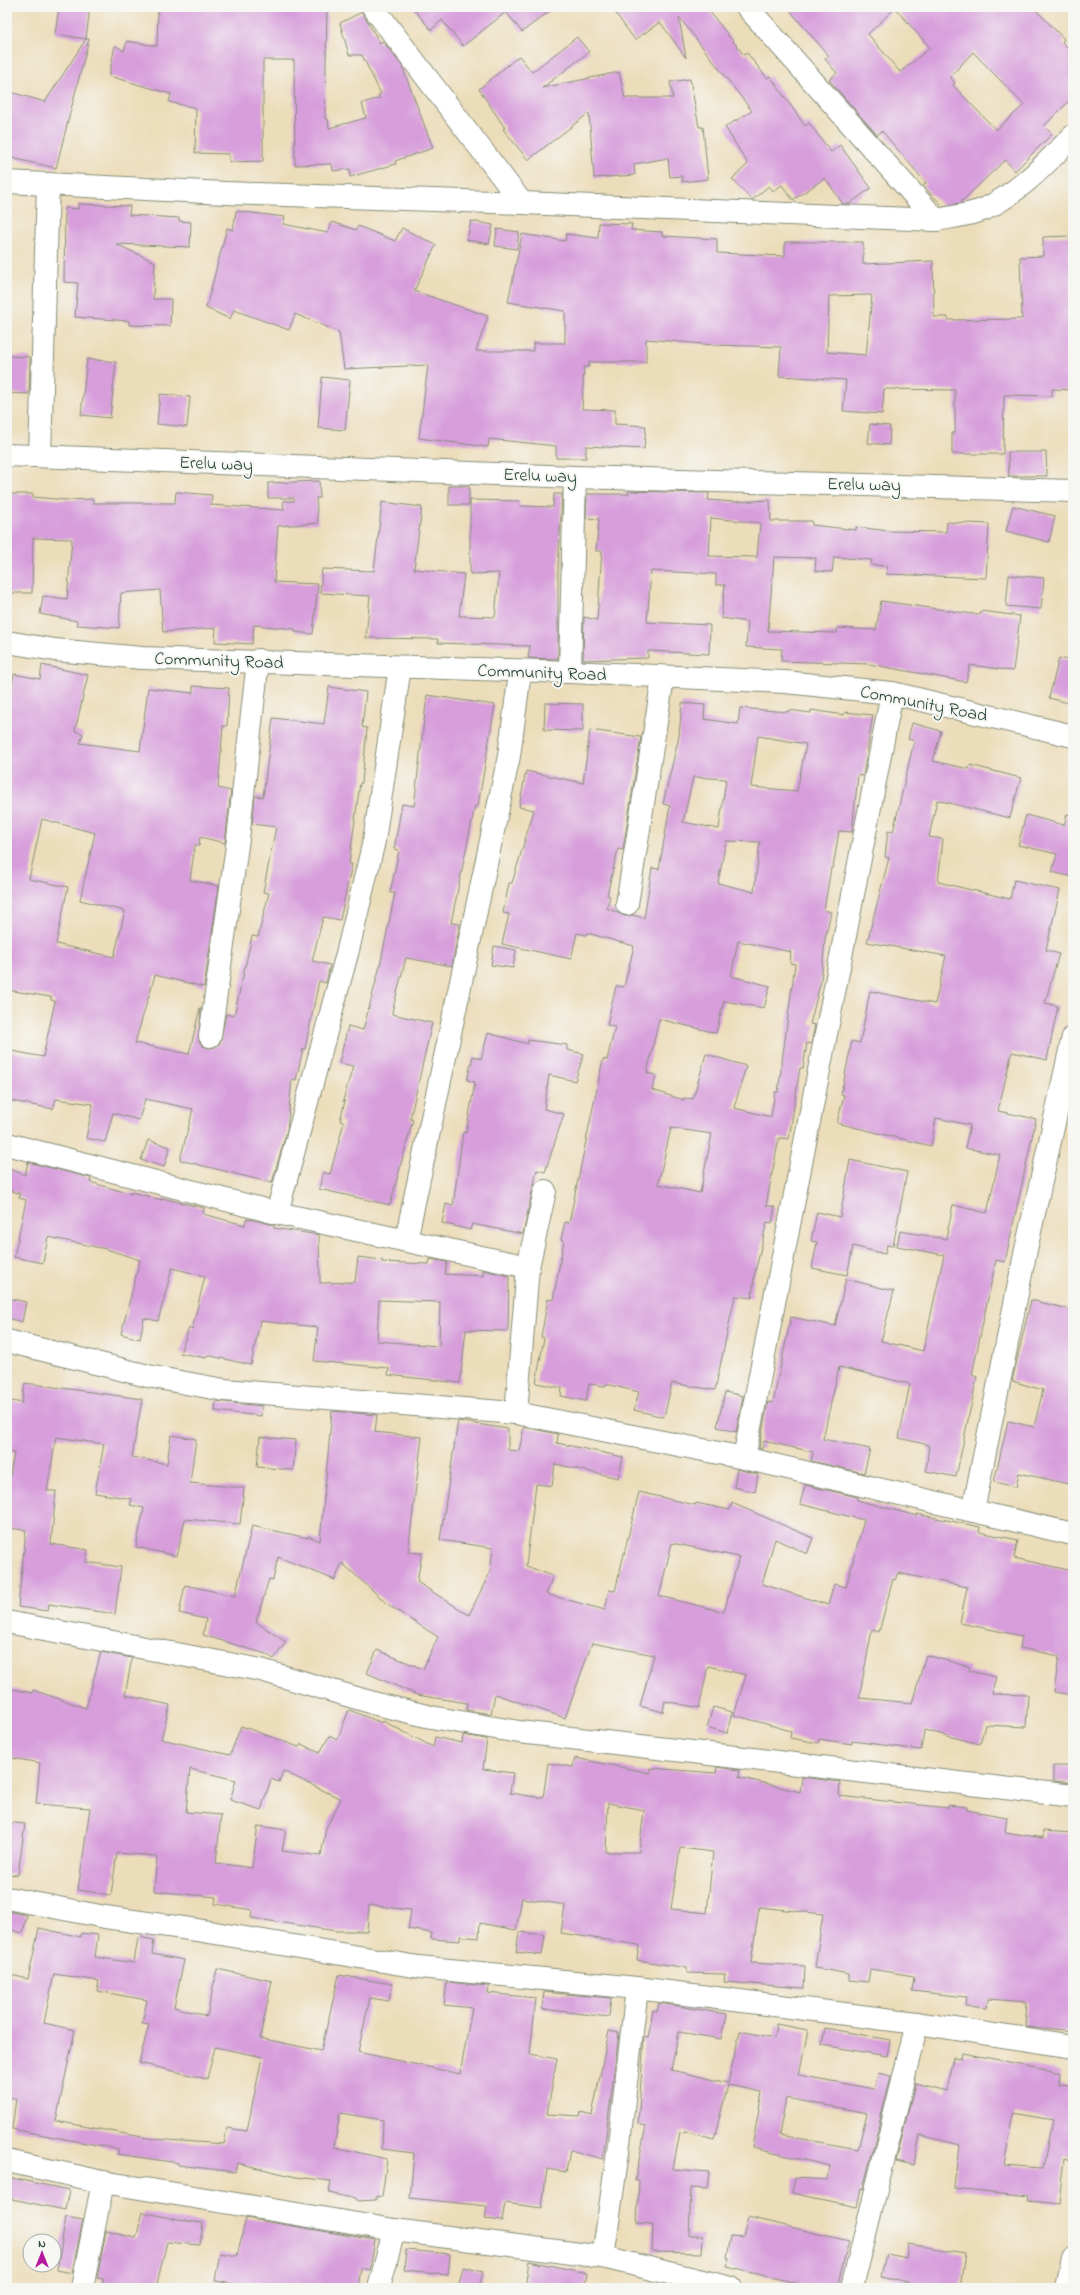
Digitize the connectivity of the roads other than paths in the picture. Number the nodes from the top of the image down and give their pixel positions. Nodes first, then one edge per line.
1 (373, 7) edge
2 (747, 7) edge
3 (1073, 136) edge
4 (7, 182) edge
5 (48, 184) junction
6 (522, 203) junction
7 (936, 220) junction
8 (7, 455) edge
9 (40, 456) junction
10 (575, 477) junction
11 (1073, 491) edge
12 (7, 642) edge
13 (258, 660) junction
14 (400, 667) junction
15 (520, 672) junction
16 (570, 672) junction
17 (662, 678) junction
18 (892, 693) junction
19 (1073, 736) edge
20 (627, 904) dead end
21 (210, 1036) dead end
22 (1073, 1037) edge
23 (7, 1144) edge
24 (545, 1191) dead end
25 (276, 1213) junction
26 (406, 1240) junction
27 (528, 1267) junction
28 (7, 1341) edge
29 (516, 1413) junction
30 (744, 1458) junction
31 (973, 1511) junction
32 (1073, 1534) edge
33 (7, 1622) edge
34 (1073, 1796) edge
35 (7, 1898) edge
36 (637, 1988) junction
37 (917, 2022) junction
38 (1073, 2047) edge
39 (7, 2161) edge
40 (104, 2182) junction
41 (394, 2230) junction
42 (603, 2256) junction
43 (1073, 2258) edge
44 (670, 2281) edge
45 (82, 2288) edge
46 (379, 2288) edge
47 (731, 2288) edge
48 (852, 2288) edge
49 (1067, 2288) edge

1 - 6 street
2 - 7 street
3 - 7 street
4 - 5 street
5 - 6 street
5 - 9 street
6 - 7 street
8 - 9 street, Erelu way
9 - 10 street, Erelu way
10 - 11 street, Erelu way
10 - 16 street
12 - 13 street, Community Road
13 - 14 street, Community Road
13 - 21 street
14 - 15 street, Community Road
14 - 25 street
15 - 16 street, Community Road
15 - 26 street
16 - 17 street, Community Road
17 - 18 street, Community Road
17 - 20 street
18 - 19 street, Community Road
18 - 30 street
22 - 31 street
23 - 25 street
24 - 27 street
25 - 26 street
26 - 27 street
27 - 29 street
28 - 29 street
29 - 30 street
30 - 31 street
31 - 32 street
33 - 34 street
35 - 36 street
36 - 37 street
36 - 42 street
37 - 38 street
37 - 48 street
39 - 40 street
40 - 41 street
40 - 45 street
41 - 42 street
41 - 46 street
42 - 44 street
43 - 49 street
44 - 47 street

